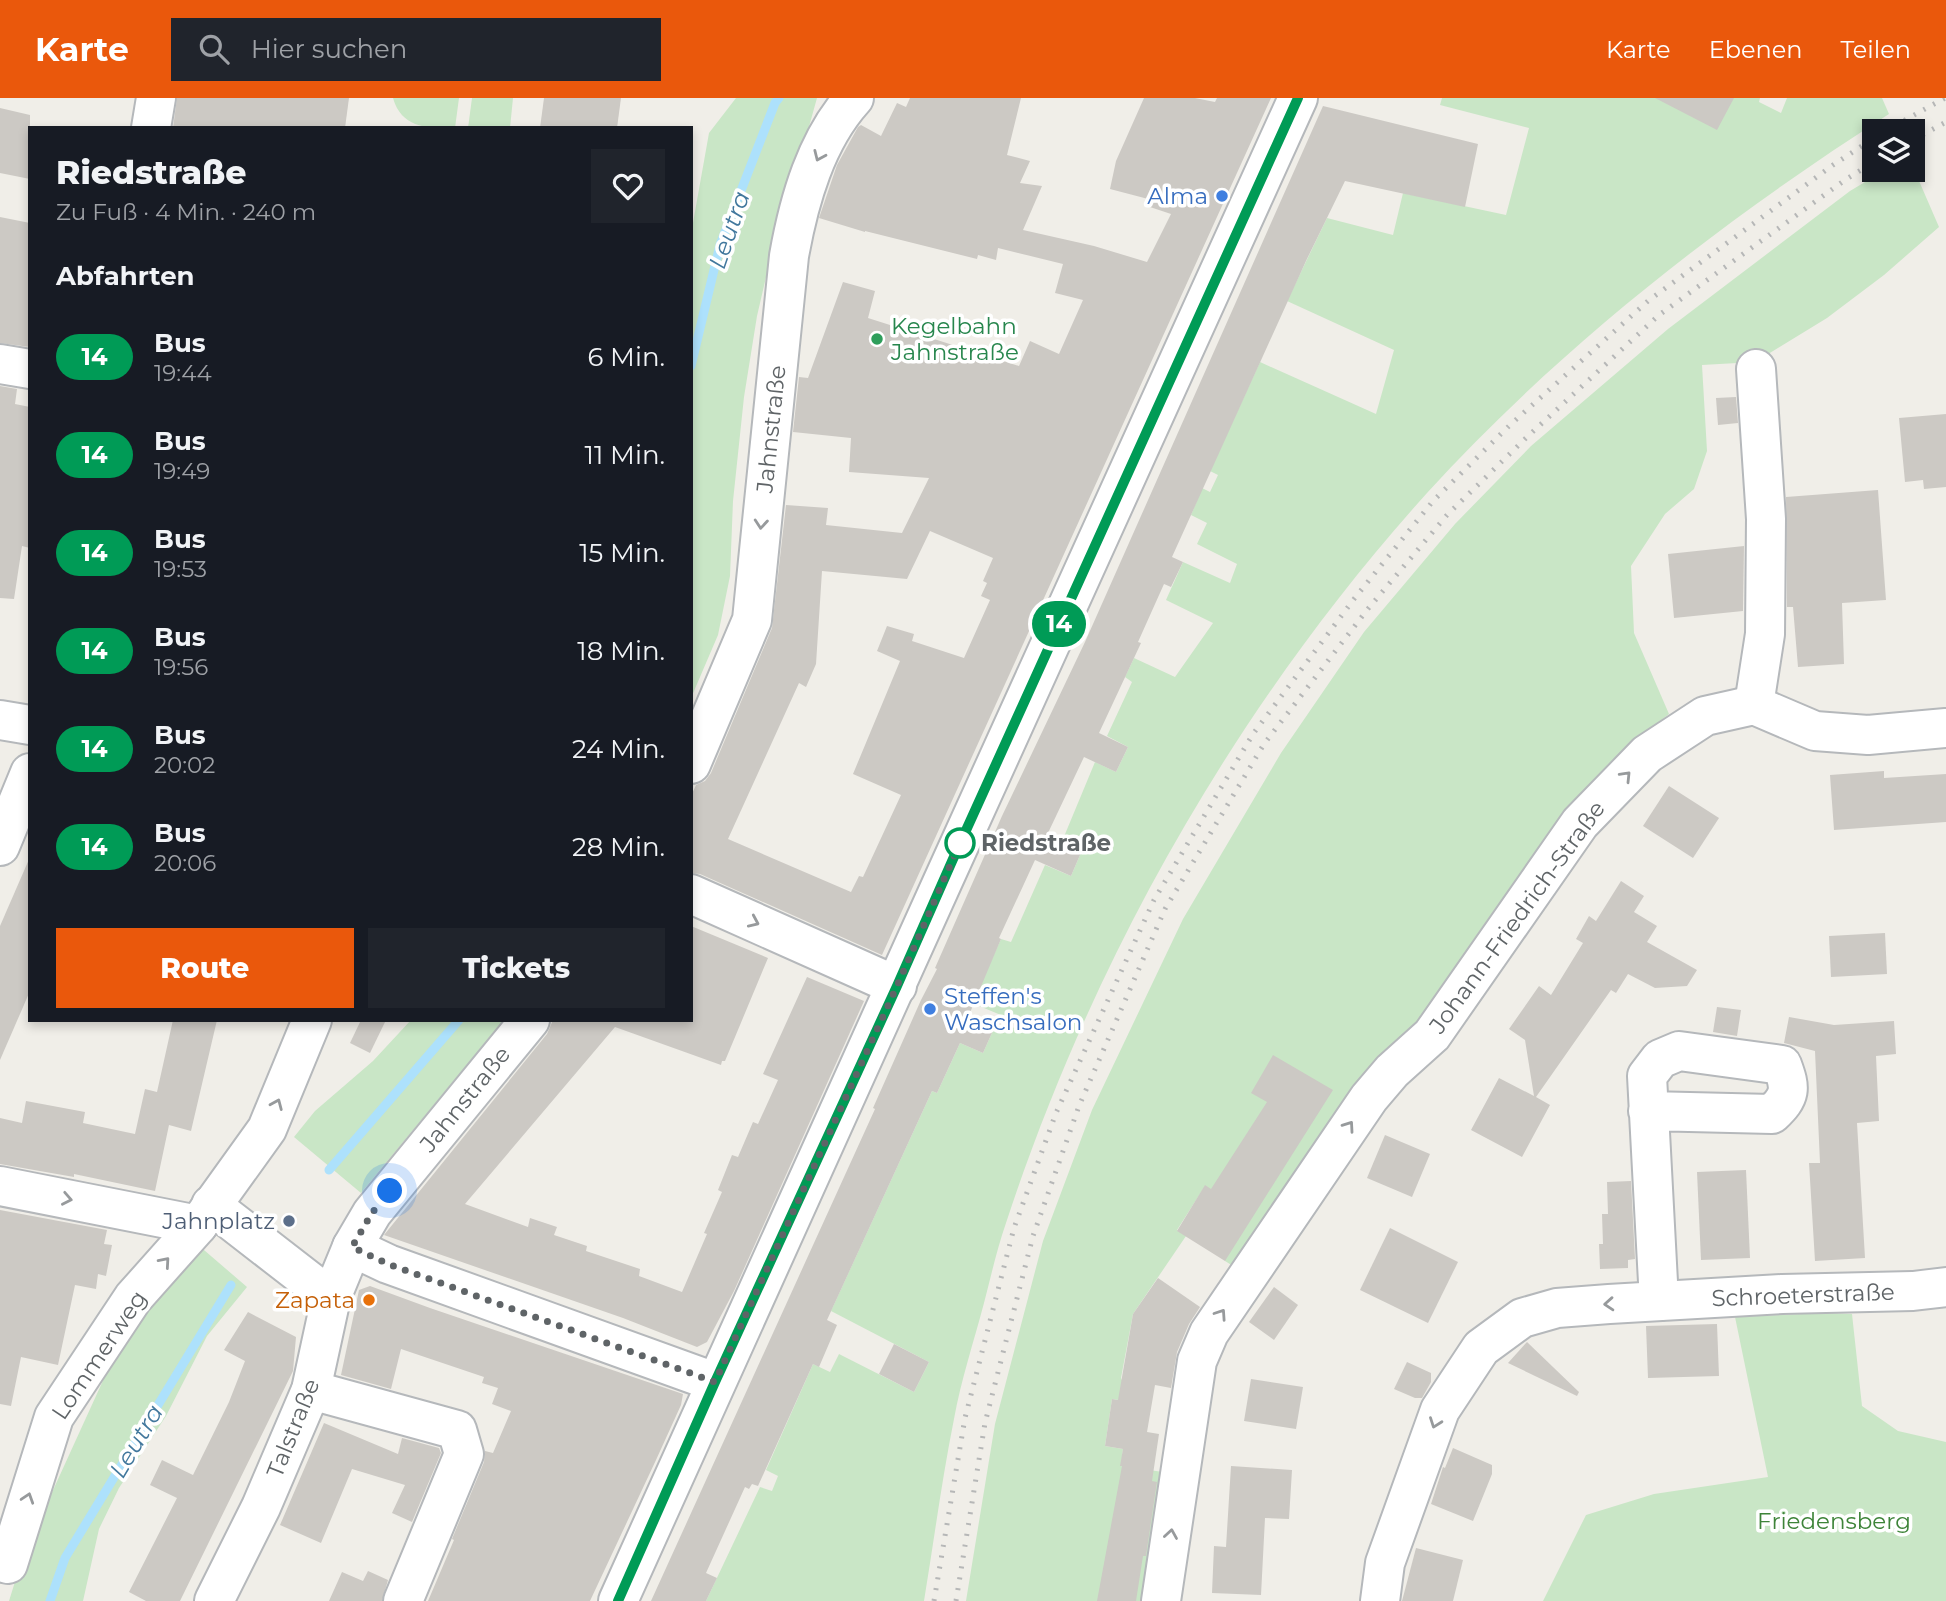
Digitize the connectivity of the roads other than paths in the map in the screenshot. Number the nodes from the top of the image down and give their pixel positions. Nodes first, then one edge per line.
1 (156, 98) edge
2 (855, 98) edge
3 (1298, 98) edge
4 (151, 126) edge
5 (0, 364) edge
6 (28, 369) edge
7 (1756, 369) dead end
8 (1754, 705) junction
9 (0, 720) edge
10 (28, 725) edge
11 (1946, 728) edge
12 (693, 759) edge
13 (28, 778) edge
14 (0, 846) edge
15 (693, 895) edge
16 (897, 986) junction
17 (311, 1022) edge
18 (528, 1022) edge
19 (1648, 1111) dead end
20 (0, 1186) edge
21 (205, 1215) junction
22 (352, 1247) junction
23 (1946, 1287) edge
24 (331, 1298) junction
25 (1659, 1301) junction
26 (715, 1382) junction
27 (311, 1390) junction
28 (4, 1563) edge
29 (214, 1601) edge
30 (403, 1601) edge
31 (618, 1601) edge
32 (1161, 1601) edge
33 (1380, 1601) edge

1 - 4 street
2 -> 12 street, Jahnstraße
3 - 16 street
5 - 6 street
7 - 8 street
8 - 11 street
32 -> 8 street, Johann-Friedrich-Straße
9 - 10 street
13 - 14 street
15 -> 16 street
16 - 26 street
21 -> 17 street, Lommerweg
18 - 22 street, Jahnstraße
19 - 25 street
20 -> 21 street
21 - 24 street
28 -> 21 street, Lommerweg
22 - 24 street, Talstraße
22 - 26 street
23 - 25 street, Schroeterstraße
24 - 27 street, Talstraße
25 -> 33 street, Schroeterstraße
26 - 31 street
27 - 29 street, Talstraße
27 - 30 street

